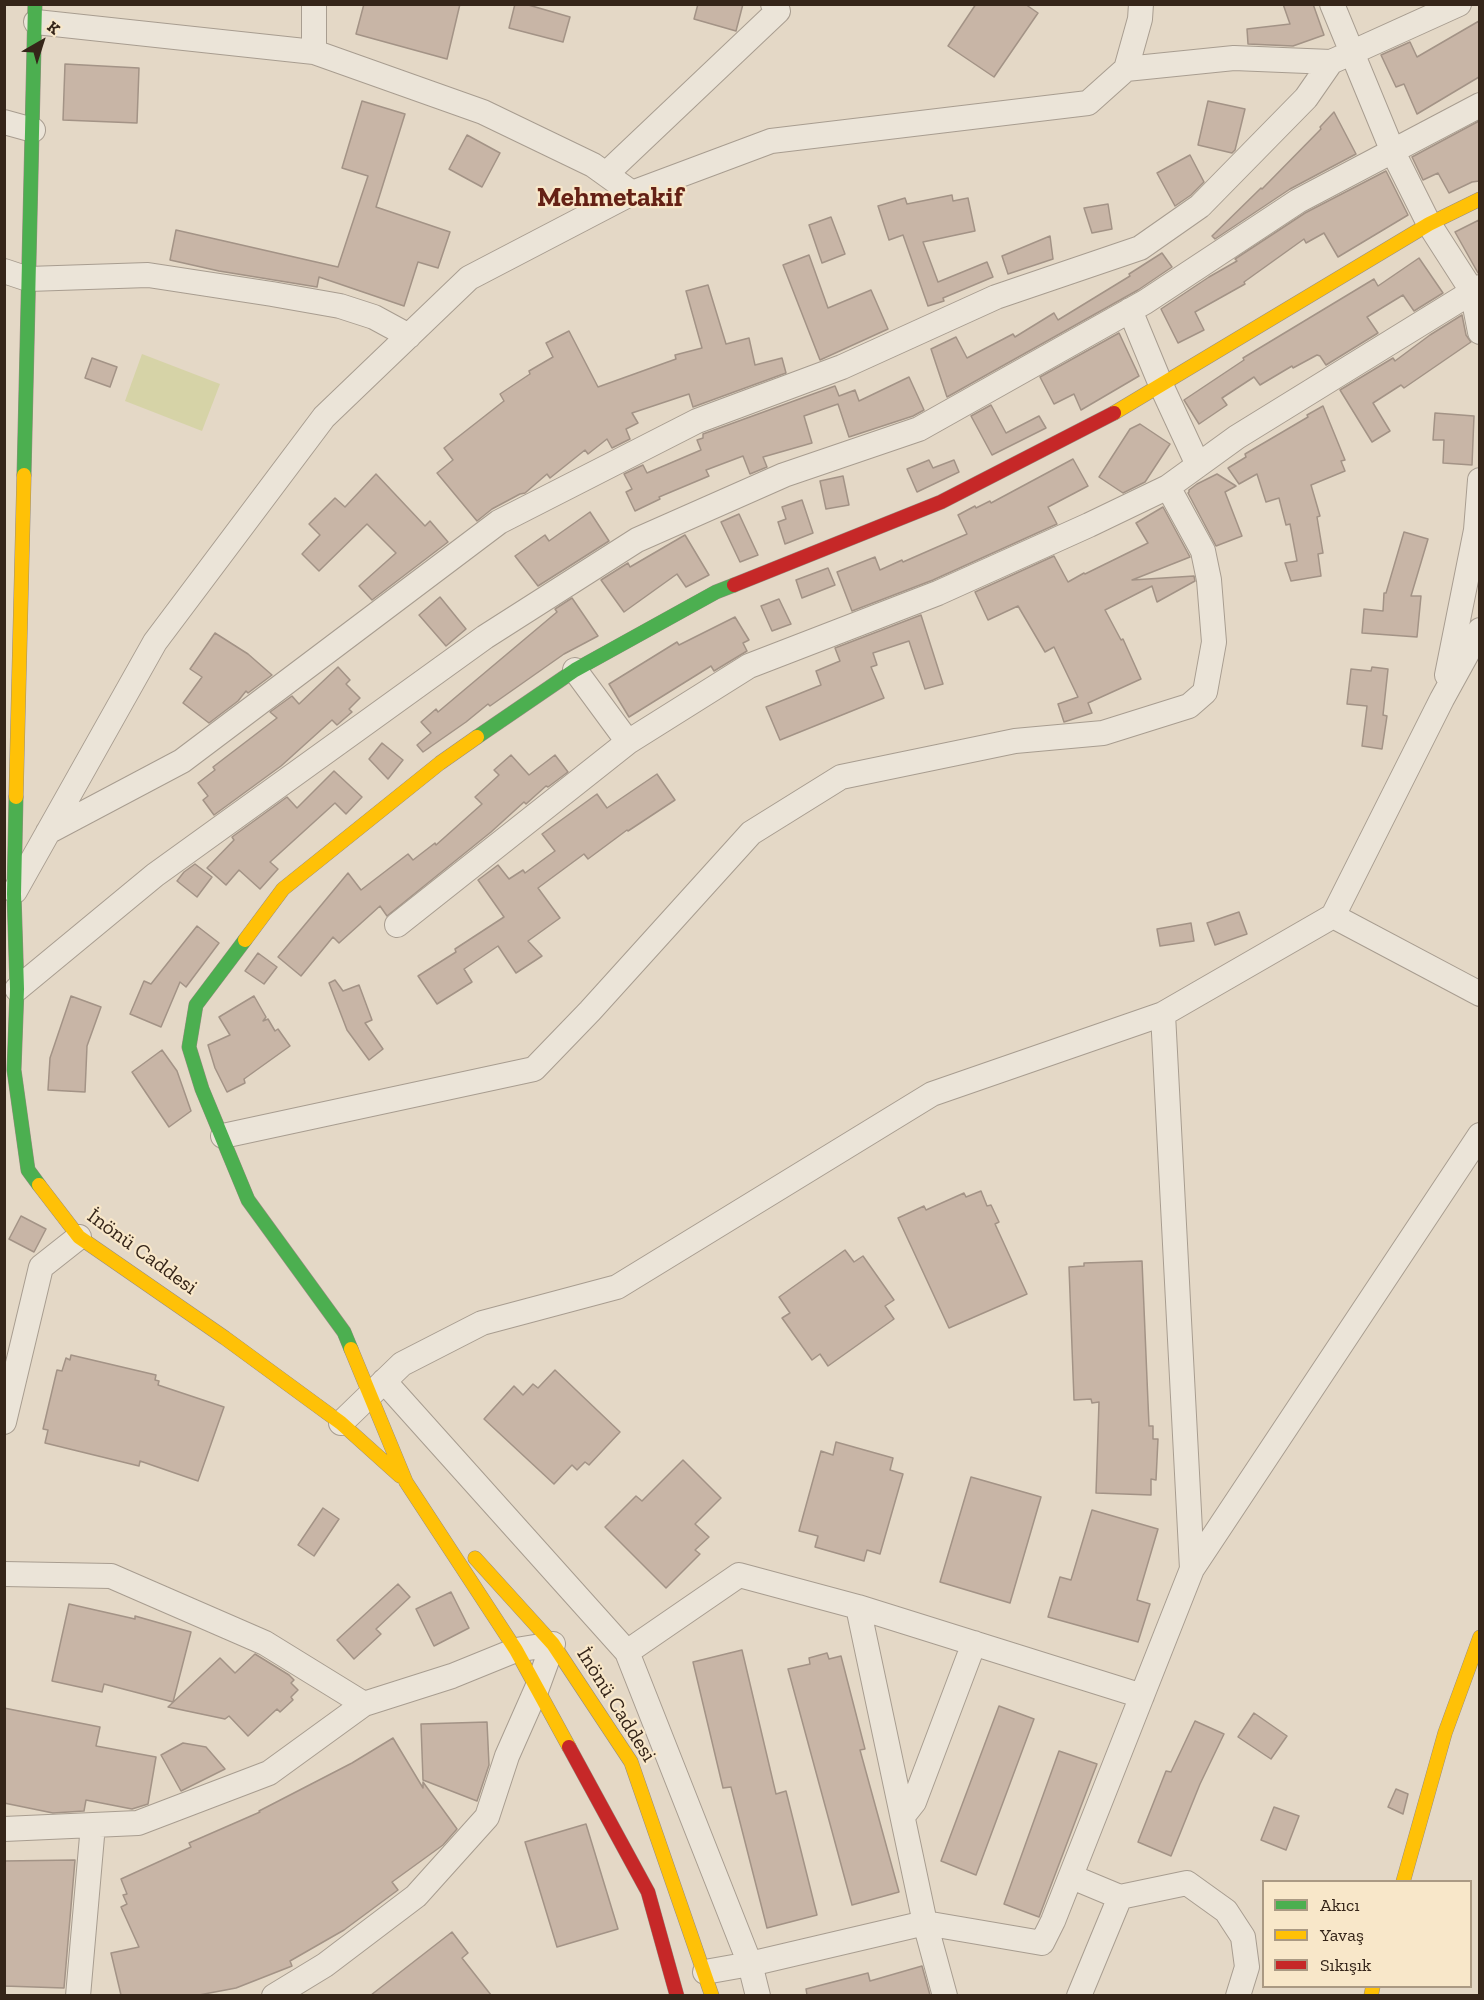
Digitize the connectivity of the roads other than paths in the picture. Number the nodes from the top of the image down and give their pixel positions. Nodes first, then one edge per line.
1 (314, 4) edge
2 (774, 4) edge
3 (1141, 4) edge
4 (1332, 4) edge
5 (1459, 4) edge
6 (36, 13) edge
7 (314, 52) junction
8 (1342, 57) junction
9 (1126, 69) junction
10 (1479, 105) edge
11 (4, 122) edge
12 (33, 130) junction
13 (1393, 152) junction
14 (606, 174) junction
15 (632, 193) junction
16 (1479, 199) edge
17 (1429, 224) junction
18 (4, 271) edge
19 (28, 279) junction
20 (1476, 289) edge
21 (1130, 310) junction
22 (1479, 332) edge
23 (409, 336) junction
24 (1161, 385) junction
25 (15, 392) edge
26 (1198, 465) junction
27 (1479, 480) edge
28 (1168, 487) junction
29 (14, 527) edge
30 (1479, 630) edge
31 (575, 670) junction
32 (1442, 699) junction
33 (11, 724) edge
34 (628, 742) junction
35 (48, 832) junction
36 (9, 895) edge
37 (1333, 916) junction
38 (397, 925) dead end
39 (17, 989) junction
40 (1479, 994) edge
41 (1163, 1014) junction
42 (1479, 1135) edge
43 (223, 1136) junction
44 (79, 1237) junction
45 (377, 1388) junction
46 (4, 1422) edge
47 (341, 1423) junction
48 (406, 1482) junction
49 (1192, 1569) junction
50 (4, 1574) edge
51 (858, 1607) junction
52 (1479, 1637) edge
53 (974, 1643) junction
54 (553, 1644) junction
55 (516, 1650) junction
56 (627, 1652) junction
57 (537, 1688) junction
58 (1142, 1696) junction
59 (364, 1704) junction
60 (903, 1816) junction
61 (93, 1825) junction
62 (4, 1829) edge
63 (1072, 1877) junction
64 (1403, 1880) edge
65 (1120, 1897) junction
66 (926, 1923) junction
67 (1255, 1957) edge
68 (750, 1964) junction
69 (705, 1972) junction
70 (78, 1995) edge
71 (274, 1995) edge
72 (677, 1995) edge
73 (712, 1995) edge
74 (758, 1995) edge
75 (945, 1995) edge
76 (1079, 1995) edge
77 (1238, 1995) edge

1 - 7 street
2 - 14 street
3 - 9 street
4 - 8 street
5 - 8 street
6 - 7 street
6 - 12 main road, İnönü Caddesi
7 - 14 street
8 - 9 street
8 - 13 street
8 - 35 street
9 - 15 street
10 - 13 street
11 - 12 street
12 - 19 main road, İnönü Caddesi
13 - 17 street
13 - 21 street
14 - 15 street
15 - 23 street
16 - 17 main road
17 - 20 street
17 - 24 main road
18 - 19 street
19 - 23 street
19 - 25 main road, İnönü Caddesi
20 - 22 street
20 - 26 street
21 - 24 street
21 - 39 street
23 - 35 street
24 - 26 street
24 - 31 main road
25 - 29 main road, İnönü Caddesi
26 - 28 street
27 - 32 street
28 - 34 street
28 - 43 street
29 - 33 main road, İnönü Caddesi
30 - 32 street
31 - 34 street
31 - 43 main road
32 - 37 street
33 - 36 main road, İnönü Caddesi
34 - 38 street
35 - 36 street
36 - 39 main road, İnönü Caddesi
37 - 40 street
37 - 41 street
39 - 44 main road, İnönü Caddesi
41 - 45 street
41 - 49 street
42 - 49 street
43 - 45 main road
44 - 46 street
44 - 47 main road, İnönü Caddesi
45 - 47 street
45 - 48 main road
45 - 56 street
47 - 48 main road, İnönü Caddesi
48 - 54 main road, İnönü Caddesi
48 - 55 main road, İnönü Caddesi
49 - 58 street
50 - 59 street
51 - 53 street
51 - 56 street
51 - 60 street
52 - 64 main road
53 - 58 street
53 - 60 street
54 - 55 street
54 - 57 street
54 - 69 main road, İnönü Caddesi
55 - 57 main road, İnönü Caddesi
55 - 59 street
56 - 68 street
57 - 71 street
57 - 72 main road, İnönü Caddesi
58 - 63 street
59 - 61 street
60 - 66 street
61 - 62 street
61 - 70 street
63 - 65 street
63 - 66 street
65 - 67 street
65 - 76 street
66 - 68 street
66 - 75 street
67 - 77 street
68 - 69 street
68 - 74 street
69 - 73 main road, İnönü Caddesi

